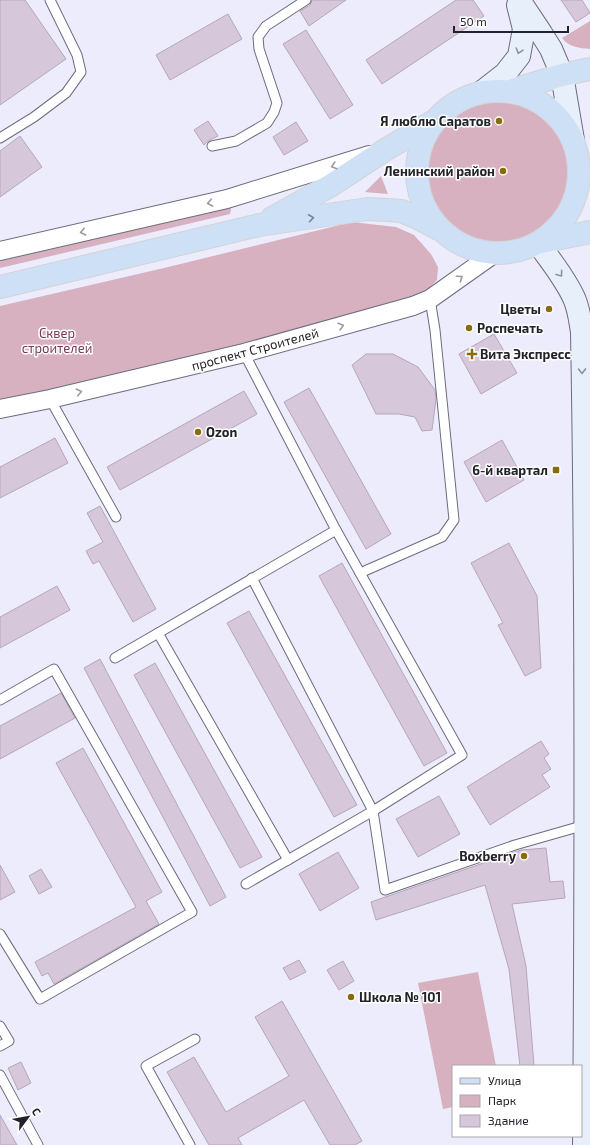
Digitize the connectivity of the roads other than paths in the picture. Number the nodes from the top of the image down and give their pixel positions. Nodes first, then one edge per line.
1 (50, 0) edge
2 (306, 0) edge
3 (518, 0) edge
4 (590, 69) edge
5 (562, 75) junction
6 (510, 91) junction
7 (482, 92) junction
8 (435, 120) junction
9 (0, 138) edge
10 (572, 140) junction
11 (212, 146) dead end
12 (385, 150) junction
13 (259, 225) junction
14 (442, 230) junction
15 (590, 232) edge
16 (538, 243) junction
17 (0, 251) edge
18 (495, 253) junction
19 (0, 287) edge
20 (430, 299) junction
21 (244, 353) junction
22 (50, 399) junction
23 (0, 409) edge
24 (116, 517) dead end
25 (336, 530) junction
26 (360, 573) junction
27 (252, 578) junction
28 (158, 633) junction
29 (115, 658) dead end
30 (0, 700) edge
31 (373, 811) junction
32 (586, 824) junction
33 (288, 860) junction
34 (246, 884) dead end
35 (0, 934) edge
36 (0, 1026) edge
37 (195, 1039) dead end
38 (0, 1046) edge
39 (0, 1074) edge
40 (38, 1145) edge
41 (190, 1145) edge
42 (584, 1145) edge

1 - 9 lane
2 - 11 lane
3 - 5 main road
3 -> 7 main road
4 - 5 main road
5 - 6 main road
5 - 10 main road
6 - 7 main road
6 - 10 main road
7 - 8 main road
8 - 12 main road
8 - 14 main road
10 - 16 main road
12 - 13 main road
12 -> 17 street
13 -> 14 main road
13 - 19 main road
14 - 18 main road
15 - 16 main road
16 - 18 main road
16 -> 32 main road
20 -> 18 street, проспект Строителей
21 -> 20 street, проспект Строителей
20 - 26 lane
22 -> 21 street, проспект Строителей
21 - 25 lane
22 - 23 street, проспект Строителей
22 - 24 lane
25 - 26 lane
25 - 27 lane
26 - 31 lane
27 - 28 lane
27 - 31 lane
28 - 29 lane
28 - 33 lane
30 - 35 lane
31 - 32 lane
31 - 33 lane
32 - 42 main road
33 - 34 lane
36 - 38 lane
37 - 41 lane
39 - 40 lane

